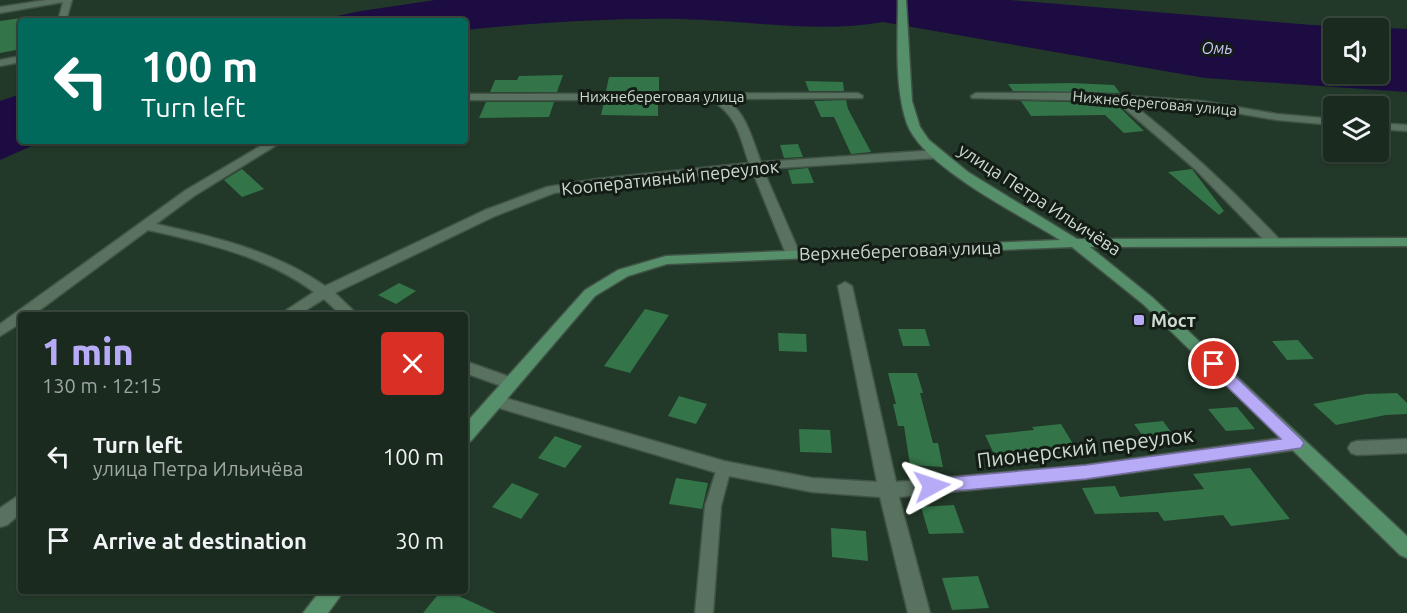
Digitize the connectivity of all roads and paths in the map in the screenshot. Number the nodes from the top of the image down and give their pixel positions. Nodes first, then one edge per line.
1 (62, 0) edge
2 (68, 0) edge
3 (902, 0) edge
4 (29, 3) edge
5 (0, 10) edge
6 (63, 18) edge
7 (18, 60) edge
8 (0, 63) edge
9 (714, 96) junction
10 (858, 96) dead end
11 (976, 96) dead end
12 (468, 97) edge
13 (1117, 98) junction
14 (1323, 121) edge
15 (1389, 127) edge
16 (1407, 128) edge
17 (272, 144) edge
18 (937, 154) junction
19 (756, 166) junction
20 (146, 226) junction
21 (1274, 242) junction
22 (1407, 242) edge
23 (1075, 243) junction
24 (793, 254) junction
25 (845, 286) dead end
26 (324, 292) junction
27 (28, 312) edge
28 (292, 312) edge
29 (347, 312) edge
30 (18, 319) edge
31 (0, 331) edge
32 (468, 368) edge
33 (510, 383) junction
34 (495, 401) junction
35 (468, 432) edge
36 (1296, 443) junction
37 (1407, 447) edge
38 (1357, 448) dead end
39 (724, 468) junction
40 (888, 490) junction
41 (18, 504) edge
42 (0, 519) edge
43 (1407, 549) edge
44 (330, 594) edge
45 (314, 613) edge
46 (705, 613) edge
47 (919, 613) edge

1 - 4 street
2 - 6 street
3 - 18 main road, улица Петра Ильичёва
4 - 5 street
7 - 8 street
9 - 10 street, Нижнебереговая улица
9 - 12 street, Нижнебереговая улица
9 - 19 street
11 - 13 street, Нижнебереговая улица
13 - 14 street, Нижнебереговая улица
13 - 21 street
15 - 16 street
17 - 20 street
18 - 19 street, Кооперативный переулок
18 - 23 main road, улица Петра Ильичёва
19 - 24 street
19 - 26 street, Кооперативный переулок
20 - 26 street
20 - 27 street
21 - 22 main road, Верхнебереговая улица
21 - 23 main road, Верхнебереговая улица
23 - 24 main road, Верхнебереговая улица
23 - 36 main road, улица Петра Ильичёва
24 - 33 main road, Верхнебереговая улица
25 - 40 street
26 - 28 street, Кооперативный переулок
26 - 29 street
30 - 31 street
32 - 33 street
33 - 34 main road, Верхнебереговая улица
34 - 35 main road, Верхнебереговая улица
34 - 39 street, Пионерский переулок
36 - 40 street, Пионерский переулок
36 - 43 main road, улица Петра Ильичёва
37 - 38 street
39 - 40 street, Пионерский переулок
39 - 46 lane
40 - 47 street
41 - 42 street
44 - 45 main road

